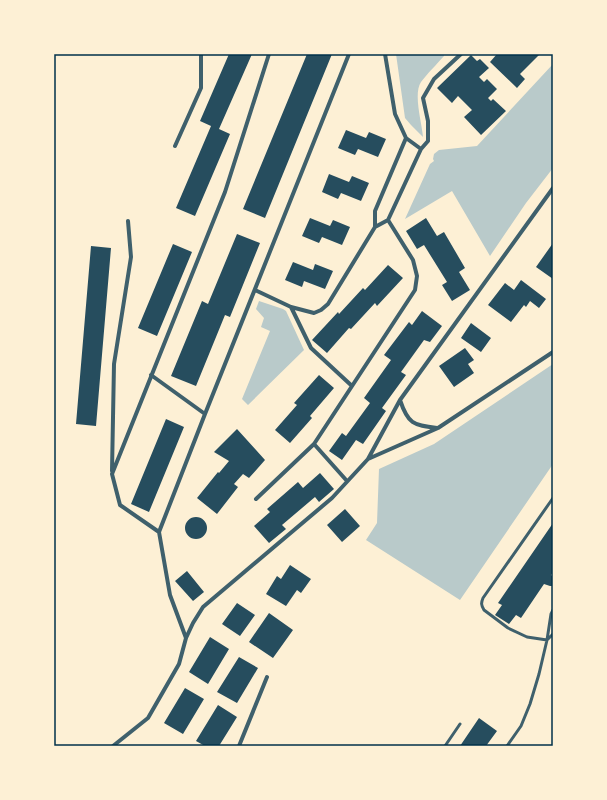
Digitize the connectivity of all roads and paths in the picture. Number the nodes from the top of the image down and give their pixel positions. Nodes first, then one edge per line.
1 (201, 54) edge
2 (269, 54) edge
3 (348, 54) edge
4 (385, 54) edge
5 (461, 54) edge
6 (406, 138) junction
7 (175, 146) dead end
8 (421, 149) junction
9 (553, 188) edge
10 (388, 220) junction
11 (128, 221) dead end
12 (375, 227) junction
13 (255, 290) junction
14 (291, 307) junction
15 (553, 352) edge
16 (151, 375) junction
17 (352, 386) junction
18 (400, 400) junction
19 (205, 414) junction
20 (438, 428) junction
21 (314, 444) junction
22 (368, 459) junction
23 (112, 474) junction
24 (347, 481) junction
25 (553, 498) edge
26 (256, 499) dead end
27 (159, 532) junction
28 (553, 610) edge
29 (553, 634) edge
30 (186, 638) junction
31 (547, 640) junction
32 (267, 677) dead end
33 (460, 724) dead end
34 (113, 746) edge
35 (239, 746) edge
36 (445, 746) edge
37 (507, 746) edge

1 - 7 street
2 - 16 street
3 - 13 street
4 - 6 street
5 - 8 street
6 - 8 street
6 - 12 street
8 - 10 street
9 - 18 street
10 - 12 street
10 - 17 street
11 - 23 street
12 - 14 street
13 - 14 street
13 - 19 street
14 - 17 street
15 - 20 street
16 - 19 street
16 - 23 street
17 - 21 street
18 - 20 street
18 - 22 street
19 - 27 street
20 - 22 street
21 - 24 street
21 - 26 street
22 - 24 street
23 - 27 street
24 - 30 street
25 - 31 lane
27 - 30 street
28 - 31 lane
29 - 31 lane
30 - 34 street
31 - 37 lane
32 - 35 street
33 - 36 lane

